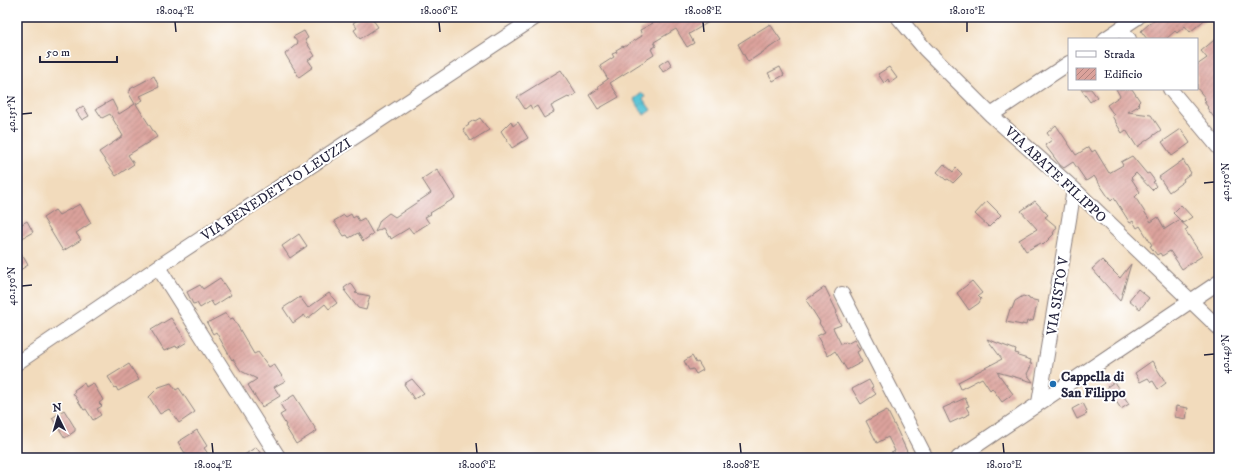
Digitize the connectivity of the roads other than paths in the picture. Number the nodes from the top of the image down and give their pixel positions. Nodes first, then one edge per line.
1 (536, 17) edge
2 (898, 17) edge
3 (1138, 17) edge
4 (1125, 34) edge
5 (1109, 38) edge
6 (1068, 64) edge
7 (1171, 90) edge
8 (991, 115) junction
9 (1219, 148) edge
10 (1074, 189) junction
11 (158, 267) junction
12 (1219, 282) edge
13 (842, 294) dead end
14 (1191, 301) junction
15 (1219, 328) edge
16 (17, 363) edge
17 (1039, 403) junction
18 (280, 458) edge
19 (926, 458) edge
20 (958, 458) edge

1 - 11 street, VIA BENEDETTO LEUZZI
2 - 8 street, VIA ABATE FILIPPO
3 - 4 street
4 - 5 street
6 - 8 street
7 - 9 street
8 - 10 street, VIA ABATE FILIPPO
10 - 14 street, VIA ABATE FILIPPO
10 - 17 street, VIA SISTO V
11 - 16 street, VIA BENEDETTO LEUZZI
11 - 18 street
12 - 14 street
13 - 19 street
14 - 15 street, VIA ABATE FILIPPO
14 - 17 street
17 - 20 street

